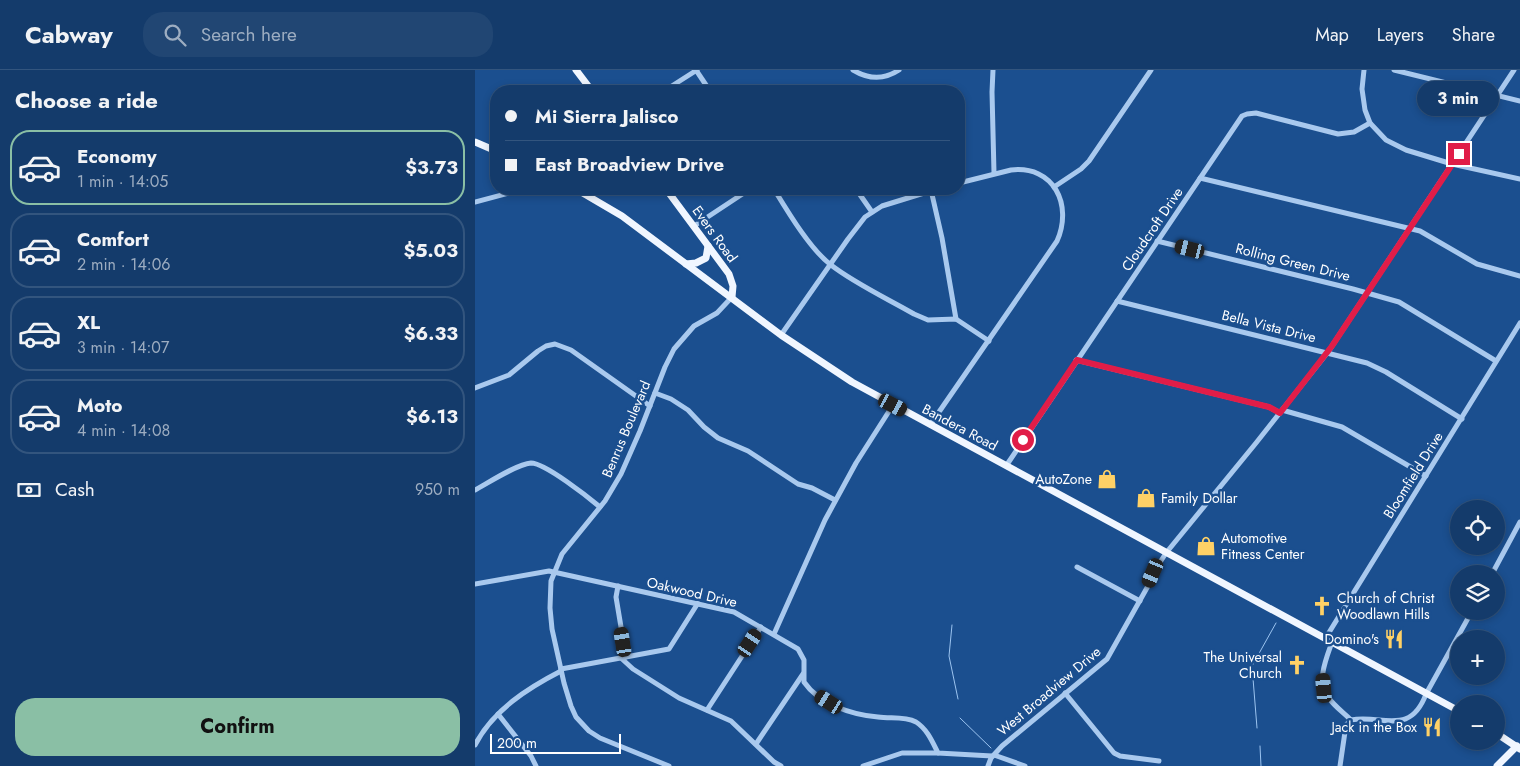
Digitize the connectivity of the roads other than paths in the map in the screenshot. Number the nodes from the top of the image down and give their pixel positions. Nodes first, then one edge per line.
1 (576, 70) edge
2 (697, 70) edge
3 (853, 70) edge
4 (899, 70) edge
5 (993, 70) edge
6 (1151, 70) edge
7 (1364, 70) edge
8 (1394, 70) edge
9 (1514, 70) edge
10 (587, 85) edge
11 (673, 85) edge
12 (706, 85) edge
13 (1497, 95) junction
14 (1520, 101) edge
15 (1371, 123) junction
16 (475, 142) edge
17 (490, 148) edge
18 (1453, 164) junction
19 (994, 173) junction
20 (1200, 178) junction
21 (1520, 180) edge
22 (965, 181) edge
23 (1054, 186) junction
24 (501, 195) edge
25 (586, 195) edge
26 (671, 195) edge
27 (741, 195) edge
28 (778, 195) edge
29 (860, 195) edge
30 (917, 195) edge
31 (935, 195) edge
32 (475, 202) edge
33 (872, 212) junction
34 (694, 226) junction
35 (1410, 229) junction
36 (1157, 241) junction
37 (708, 245) junction
38 (687, 264) junction
39 (831, 265) junction
40 (1520, 276) edge
41 (1365, 293) junction
42 (732, 298) junction
43 (1117, 301) junction
44 (956, 319) junction
45 (1520, 323) edge
46 (781, 335) junction
47 (989, 341) junction
48 (1328, 352) junction
49 (1077, 360) junction
50 (1497, 361) junction
51 (475, 388) edge
52 (655, 392) junction
53 (893, 405) junction
54 (650, 406) junction
55 (1281, 412) junction
56 (1462, 418) junction
57 (930, 425) junction
58 (1006, 466) junction
59 (1427, 476) junction
60 (475, 490) edge
61 (835, 500) junction
62 (600, 507) junction
63 (1520, 522) edge
64 (1165, 553) junction
65 (1497, 565) edge
66 (1077, 567) dead end
67 (555, 572) junction
68 (475, 584) edge
69 (618, 586) junction
70 (1139, 601) junction
71 (698, 603) junction
72 (1467, 620) edge
73 (761, 626) junction
74 (773, 634) junction
75 (1328, 641) junction
76 (623, 657) junction
77 (561, 670) junction
78 (803, 673) junction
79 (1065, 693) junction
80 (1426, 694) junction
81 (1450, 706) edge
82 (707, 710) junction
83 (498, 714) junction
84 (1351, 720) junction
85 (1505, 737) edge
86 (756, 744) junction
87 (475, 745) edge
88 (1519, 746) edge
89 (938, 753) junction
90 (993, 755) junction
91 (1142, 759) junction
92 (1159, 761) dead end
93 (657, 763) edge
94 (536, 766) edge
95 (669, 766) edge
96 (781, 766) edge
97 (863, 766) edge
98 (988, 766) edge
99 (1025, 766) edge
100 (1141, 766) edge
101 (1340, 766) edge
102 (1497, 766) edge

1 - 10 main road
2 - 11 street
2 - 12 street
3 - 4 street
5 - 19 street
6 - 23 street
7 - 15 street
8 - 13 street
9 - 13 street, West Broadview Drive
13 - 14 street
13 - 18 street, West Broadview Drive
15 - 18 street
15 - 20 street, Cloudcroft Drive
16 - 17 main road
18 - 21 street
18 - 35 street, West Broadview Drive
19 - 22 street
19 - 23 street
20 - 35 street
20 - 36 street, Cloudcroft Drive
23 - 47 street
24 - 32 street
25 - 38 main road, Bandera Road
26 - 34 main road, Evers Road
27 - 34 street
28 - 39 street
29 - 33 street
30 - 33 street
31 - 44 street
33 - 39 street
34 - 37 main road, Evers Road
35 - 40 street
35 - 41 street, West Broadview Drive
36 - 41 street, Rolling Green Drive
36 - 43 street, Cloudcroft Drive
37 - 38 main road
37 - 42 main road, Evers Road
38 - 42 main road, Bandera Road
39 - 44 street
39 - 46 street
41 - 48 street, West Broadview Drive
41 - 50 street, Rolling Green Drive
42 - 46 main road, Bandera Road
42 - 52 street, Benrus Boulevard
43 - 48 street, Bella Vista Drive
43 - 49 street, Cloudcroft Drive
44 - 47 street
45 - 50 street, Bloomfield Drive
46 - 53 main road, Bandera Road
47 - 57 street
48 - 55 street, West Broadview Drive
48 - 56 street, Bella Vista Drive
49 - 55 street
49 - 58 street, Cloudcroft Drive
50 - 56 street, Bloomfield Drive
51 - 54 street
52 - 54 street, Benrus Boulevard
52 - 61 street
53 - 57 main road, Bandera Road
53 - 61 street
54 - 62 street, Benrus Boulevard
55 - 59 street
55 - 64 street, West Broadview Drive
56 - 59 street, Bloomfield Drive
57 - 58 main road, Bandera Road
58 - 64 main road, Bandera Road
59 - 75 street, Bloomfield Drive
60 - 62 street
61 - 74 street
62 - 67 street, Benrus Boulevard
63 - 65 street
64 - 70 street, West Broadview Drive
64 - 75 main road, Bandera Road
66 - 70 street
67 - 68 street, Oakwood Drive
67 - 69 street, Oakwood Drive
67 - 77 street, Benrus Boulevard
69 - 71 street, Oakwood Drive
69 - 76 street
70 - 79 street, West Broadview Drive
71 - 73 street, Oakwood Drive
71 - 76 street
72 - 80 street
73 - 74 street, Oakwood Drive
73 - 82 street
74 - 78 street, Oakwood Drive
75 - 80 main road, Bandera Road
75 - 84 street, Bloomfield Drive
76 - 77 street
76 - 82 street
77 - 83 street
77 - 93 street, Benrus Boulevard
78 - 86 street
78 - 89 street, Oakwood Drive
79 - 90 street, West Broadview Drive
79 - 91 street
80 - 81 main road, Bandera Road
80 - 84 street
82 - 86 street
83 - 87 street
83 - 94 street
84 - 101 street
85 - 88 main road
86 - 96 street
88 - 102 main road
89 - 90 street
89 - 97 street
90 - 98 street, West Broadview Drive
90 - 99 street
91 - 92 street
91 - 100 street
93 - 95 street, Benrus Boulevard

